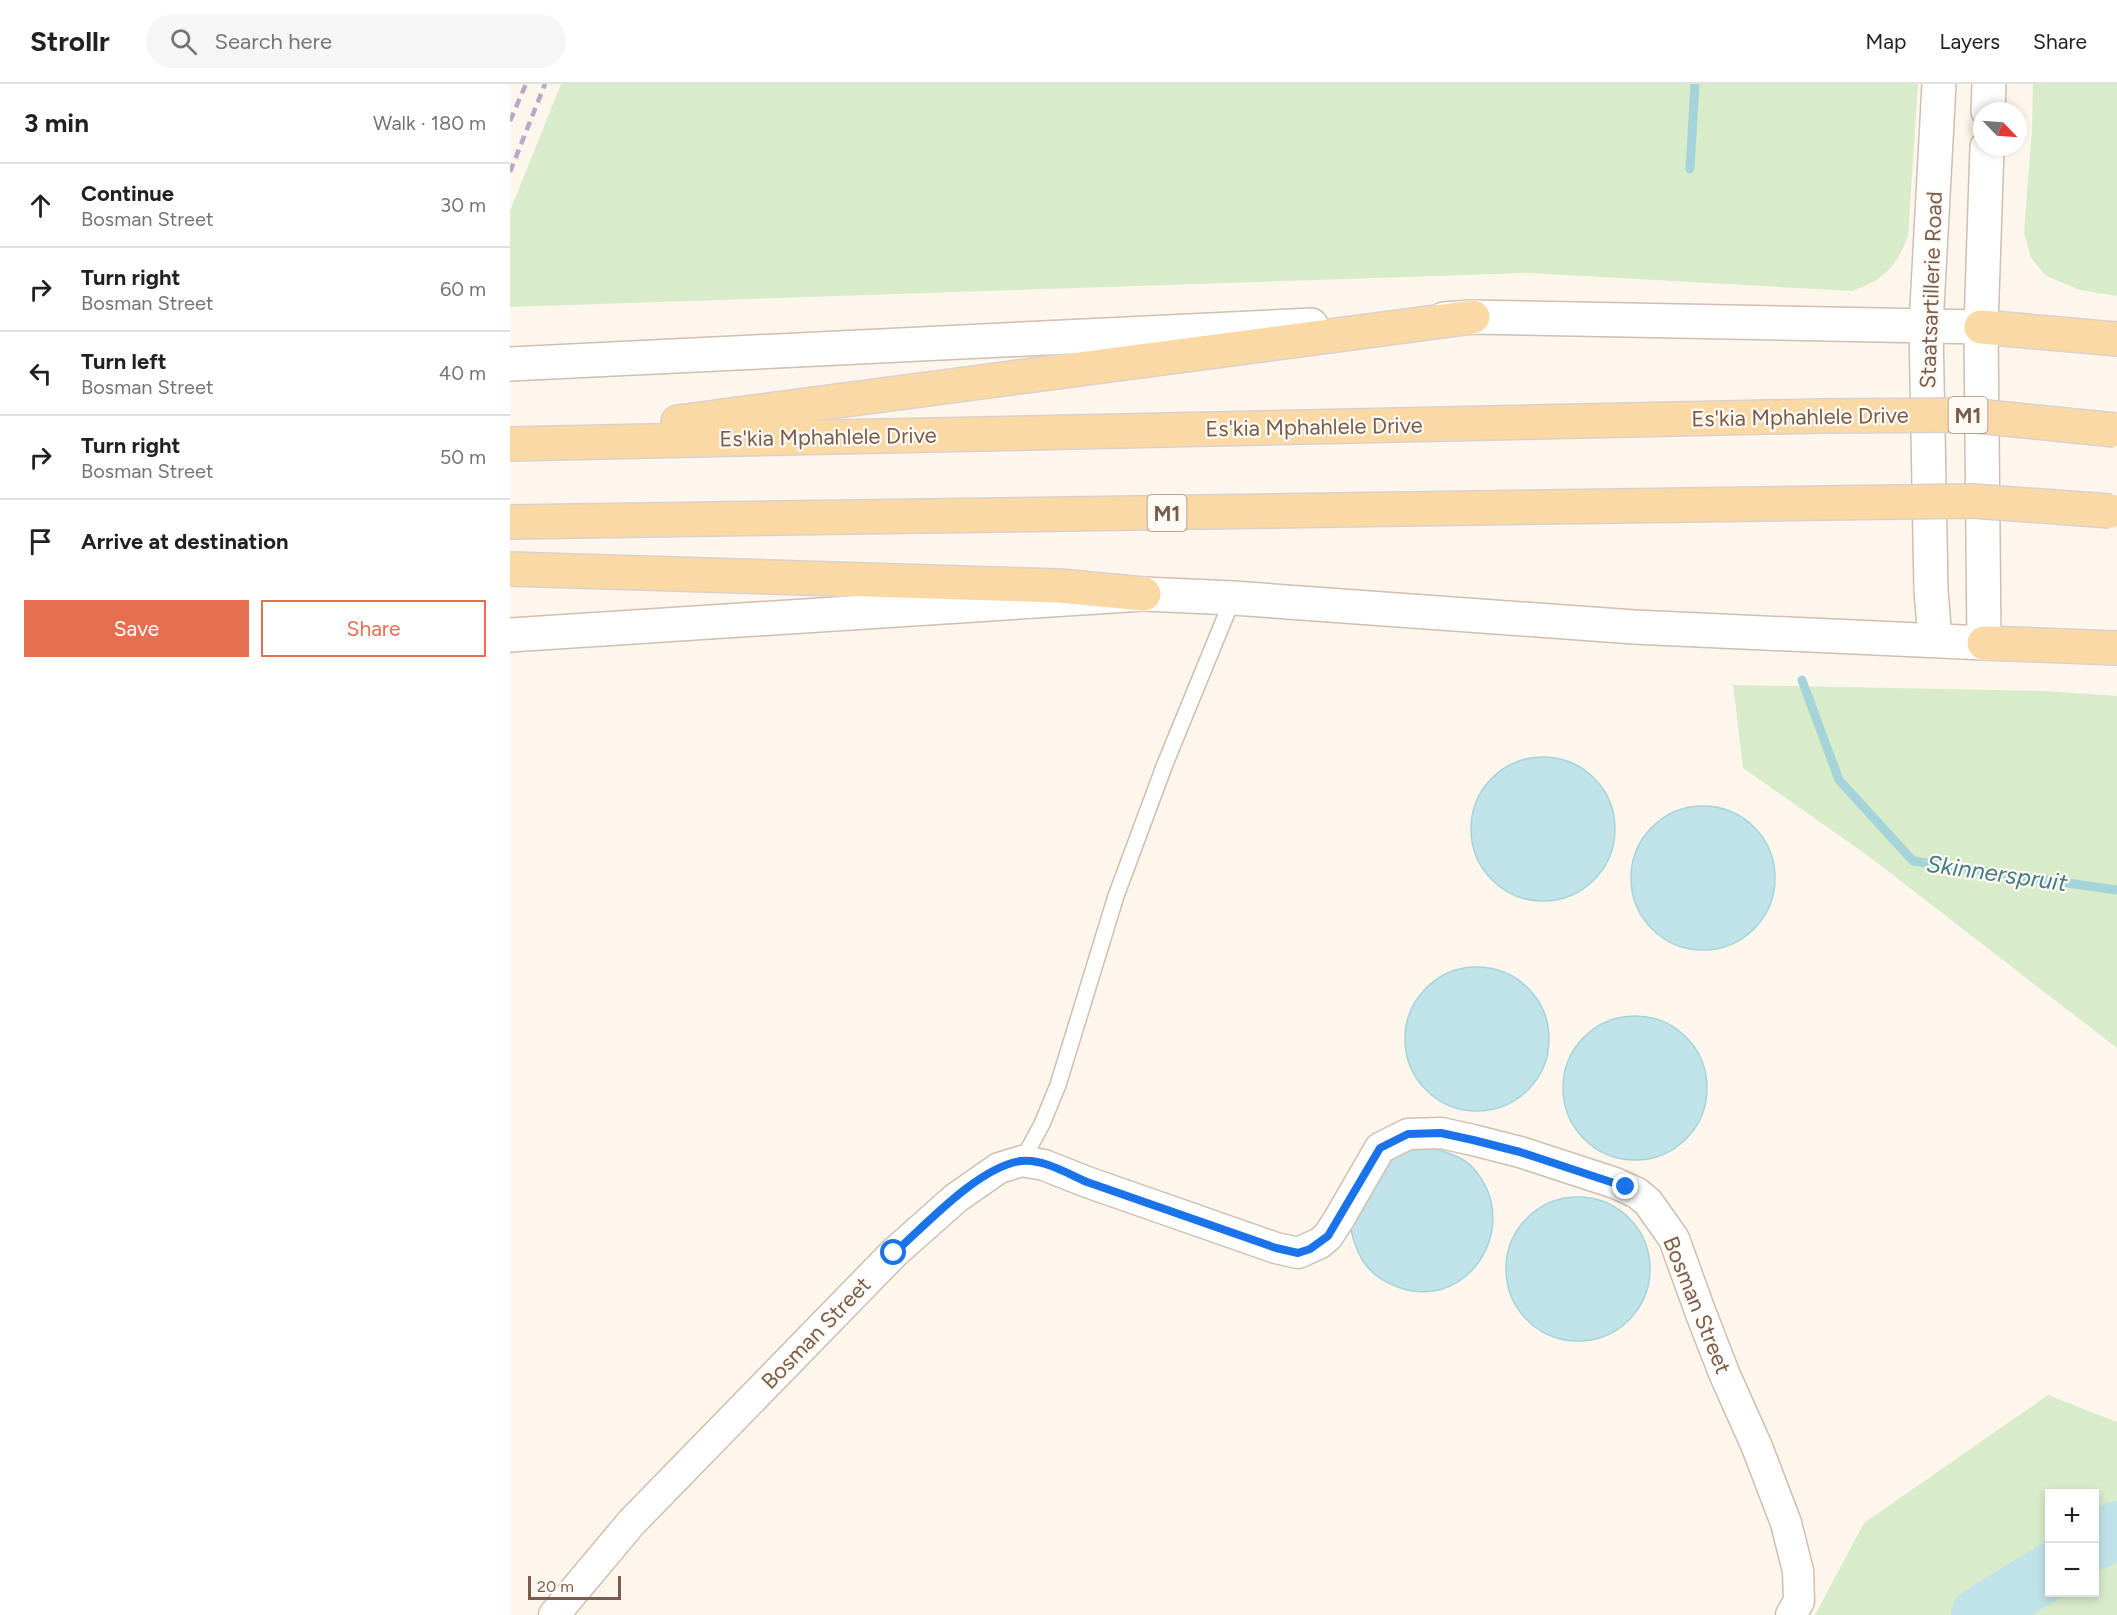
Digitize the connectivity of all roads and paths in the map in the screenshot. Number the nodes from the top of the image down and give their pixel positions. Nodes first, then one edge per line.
1 (1939, 84) edge
2 (1989, 84) edge
3 (1988, 102) edge
4 (1987, 156) edge
5 (1473, 318) junction
6 (1926, 326) junction
7 (1981, 327) junction
8 (2117, 339) edge
9 (510, 364) edge
10 (2116, 430) edge
11 (511, 444) edge
12 (2113, 512) edge
13 (510, 522) edge
14 (510, 569) edge
15 (1144, 594) junction
16 (1233, 598) junction
17 (510, 635) edge
18 (1935, 640) junction
19 (1984, 643) junction
20 (2117, 648) edge
21 (1022, 1161) junction
22 (554, 1615) edge
23 (1791, 1615) edge

1 - 6 street, Staatsartillerie Road
2 - 3 street
4 - 7 street
5 - 6 street
5 - 9 street
5 - 11 main road
6 - 7 street
6 - 18 street, Staatsartillerie Road
7 - 8 main road
7 - 19 street
10 - 11 main road, Es'kia Mphahlele Drive / M1, bridge
12 - 13 main road, M1, bridge
14 - 15 main road
15 - 16 street
15 - 17 street
16 - 18 street
16 - 21 lane
18 - 19 street
19 - 20 main road
21 - 22 street, Bosman Street
21 - 23 street, Bosman Street

